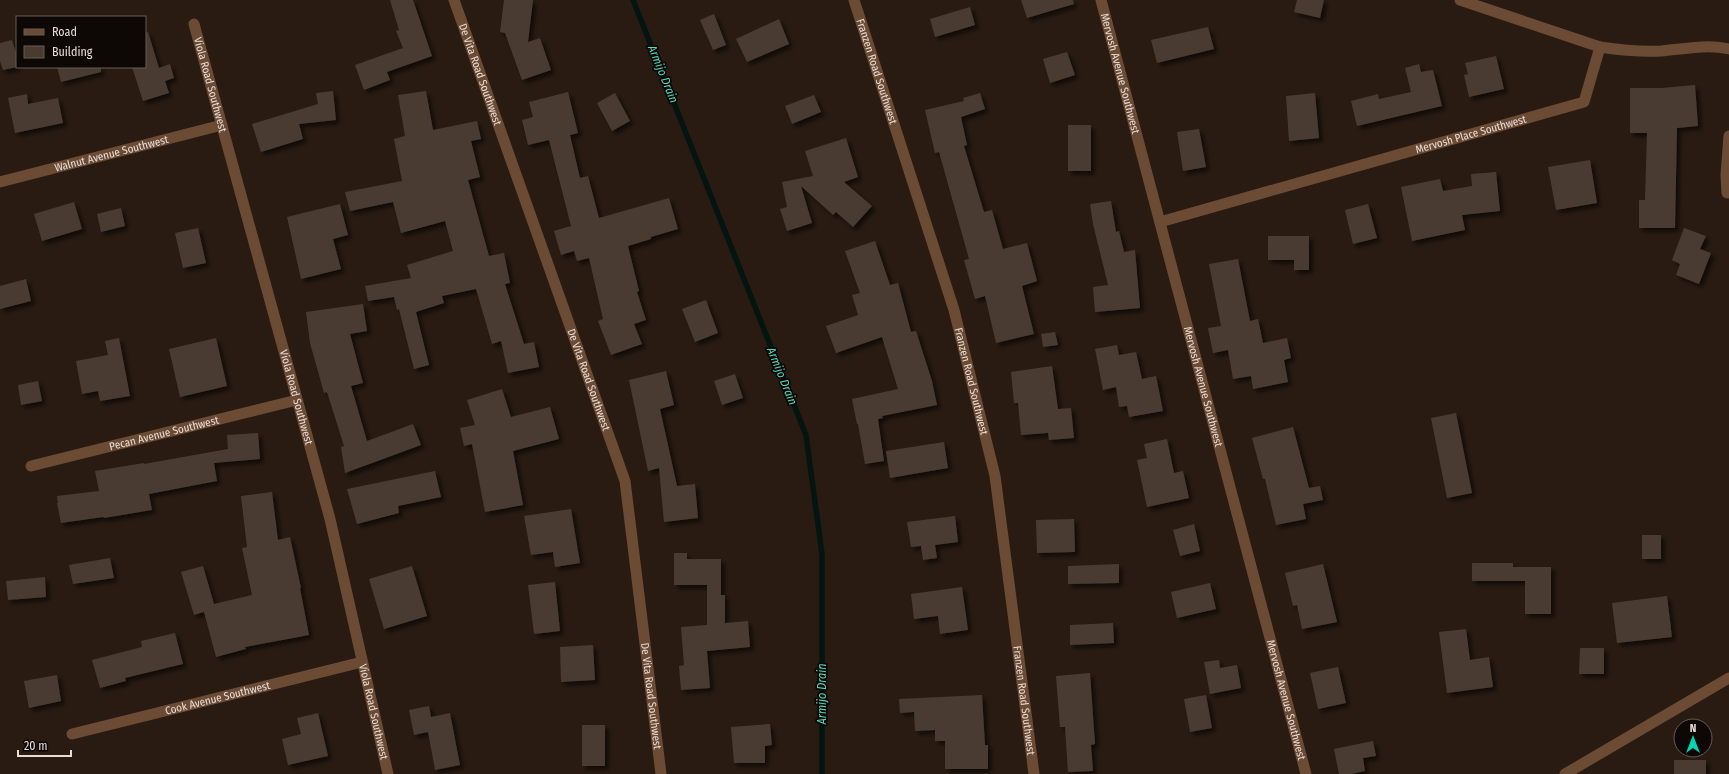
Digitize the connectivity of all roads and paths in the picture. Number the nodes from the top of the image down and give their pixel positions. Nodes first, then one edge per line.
1 (454, 0) edge
2 (854, 0) edge
3 (1101, 0) edge
4 (1460, 0) edge
5 (194, 24) dead end
6 (1600, 47) junction
7 (1729, 49) edge
8 (222, 125) junction
9 (1729, 136) edge
10 (0, 182) edge
11 (1727, 193) dead end
12 (1160, 222) junction
13 (297, 400) junction
14 (31, 466) dead end
15 (362, 662) junction
16 (1729, 678) edge
17 (72, 734) dead end
18 (388, 774) edge
19 (661, 774) edge
20 (1034, 774) edge
21 (1306, 774) edge
22 (1564, 774) edge

1 - 19 street, De Vita Road Southwest
2 - 20 street, Franzen Road Southwest
3 - 12 street, Mervosh Avenue Southwest
4 - 6 street
5 - 8 street, Viola Road Southwest
6 - 7 street
6 - 12 street, Mervosh Place Southwest
8 - 10 street, Walnut Avenue Southwest
8 - 13 street, Viola Road Southwest
9 - 11 street
12 - 21 street, Mervosh Avenue Southwest
13 - 14 street, Pecan Avenue Southwest
13 - 15 street, Viola Road Southwest
15 - 17 street, Cook Avenue Southwest
15 - 18 street, Viola Road Southwest
16 - 22 street

